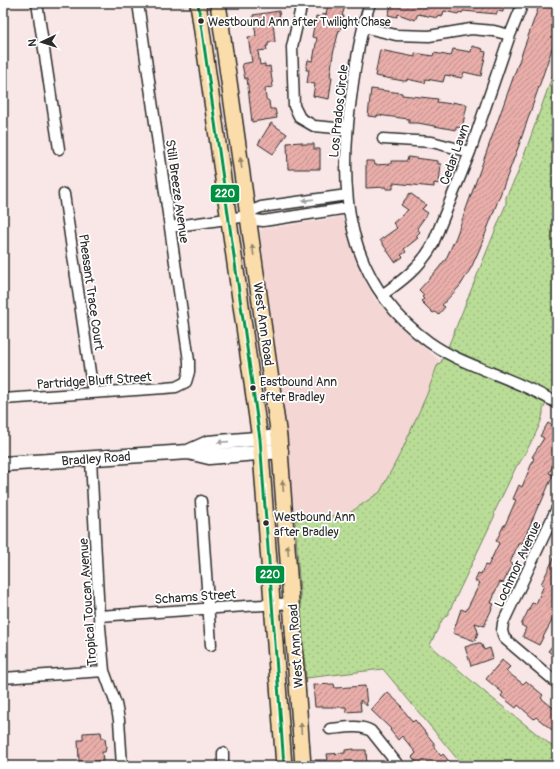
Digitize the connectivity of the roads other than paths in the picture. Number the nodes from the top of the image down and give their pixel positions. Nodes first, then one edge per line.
1 (37, 3) edge
2 (138, 3) edge
3 (198, 3) edge
4 (218, 3) edge
5 (302, 3) edge
6 (370, 3) edge
7 (523, 3) edge
8 (362, 27) junction
9 (510, 35) junction
10 (347, 128) junction
11 (383, 139) dead end
12 (59, 149) dead end
13 (470, 152) junction
14 (64, 194) dead end
15 (347, 195) junction
16 (348, 208) junction
17 (248, 216) junction
18 (229, 219) junction
19 (170, 227) junction
20 (382, 295) junction
21 (186, 382) joint
22 (93, 393) junction
23 (3, 399) edge
24 (557, 403) edge
25 (280, 444) junction
26 (261, 446) junction
27 (91, 459) junction
28 (3, 464) edge
29 (201, 501) dead end
30 (557, 508) edge
31 (292, 603) junction
32 (273, 604) junction
33 (208, 608) junction
34 (99, 616) junction
35 (211, 645) dead end
36 (104, 671) junction
37 (3, 678) edge
38 (557, 683) edge
39 (330, 728) dead end
40 (223, 753) dead end
41 (122, 766) edge
42 (223, 766) edge
43 (284, 766) edge
44 (303, 766) edge
45 (399, 766) edge

1 - 12 street
2 - 19 street, Still Breeze Avenue
3 - 18 main road, West Ann Road
17 -> 4 main road, West Ann Road
5 - 10 street
6 - 8 street, Los Prados Circle
7 - 9 street, Cedar Lawn
8 - 9 street
8 - 10 street, Los Prados Circle
9 - 13 street, Cedar Lawn
10 - 15 street, Los Prados Circle
11 - 13 street
13 - 20 street, Cedar Lawn
14 - 22 street, Pheasant Trace Court
15 - 16 street, Los Prados Circle
15 -> 17 street
16 - 17 street
16 - 20 street, Los Prados Circle
17 - 18 street
25 -> 17 main road, West Ann Road
18 - 19 street
18 - 26 main road, West Ann Road
19 - 21 street, Still Breeze Avenue
20 - 24 street, Los Prados Circle
21 - 22 street, Partridge Bluff Street
22 - 23 street, Partridge Bluff Street
25 - 26 street, Bradley Road
31 -> 25 main road, West Ann Road
26 - 27 street, Bradley Road
26 - 32 main road, West Ann Road
27 - 28 street, Bradley Road
27 - 34 street, Tropical Toucan Avenue
29 - 33 street
30 - 38 street, Lochmor Avenue
31 - 32 street, Schams Street
44 -> 31 main road, West Ann Road
32 - 33 street, Schams Street
32 - 43 main road, West Ann Road
33 - 34 street, Schams Street
33 - 35 street
34 - 36 street, Tropical Toucan Avenue
36 - 37 street
36 - 41 street, Tropical Toucan Avenue
39 - 45 street
40 - 42 street

